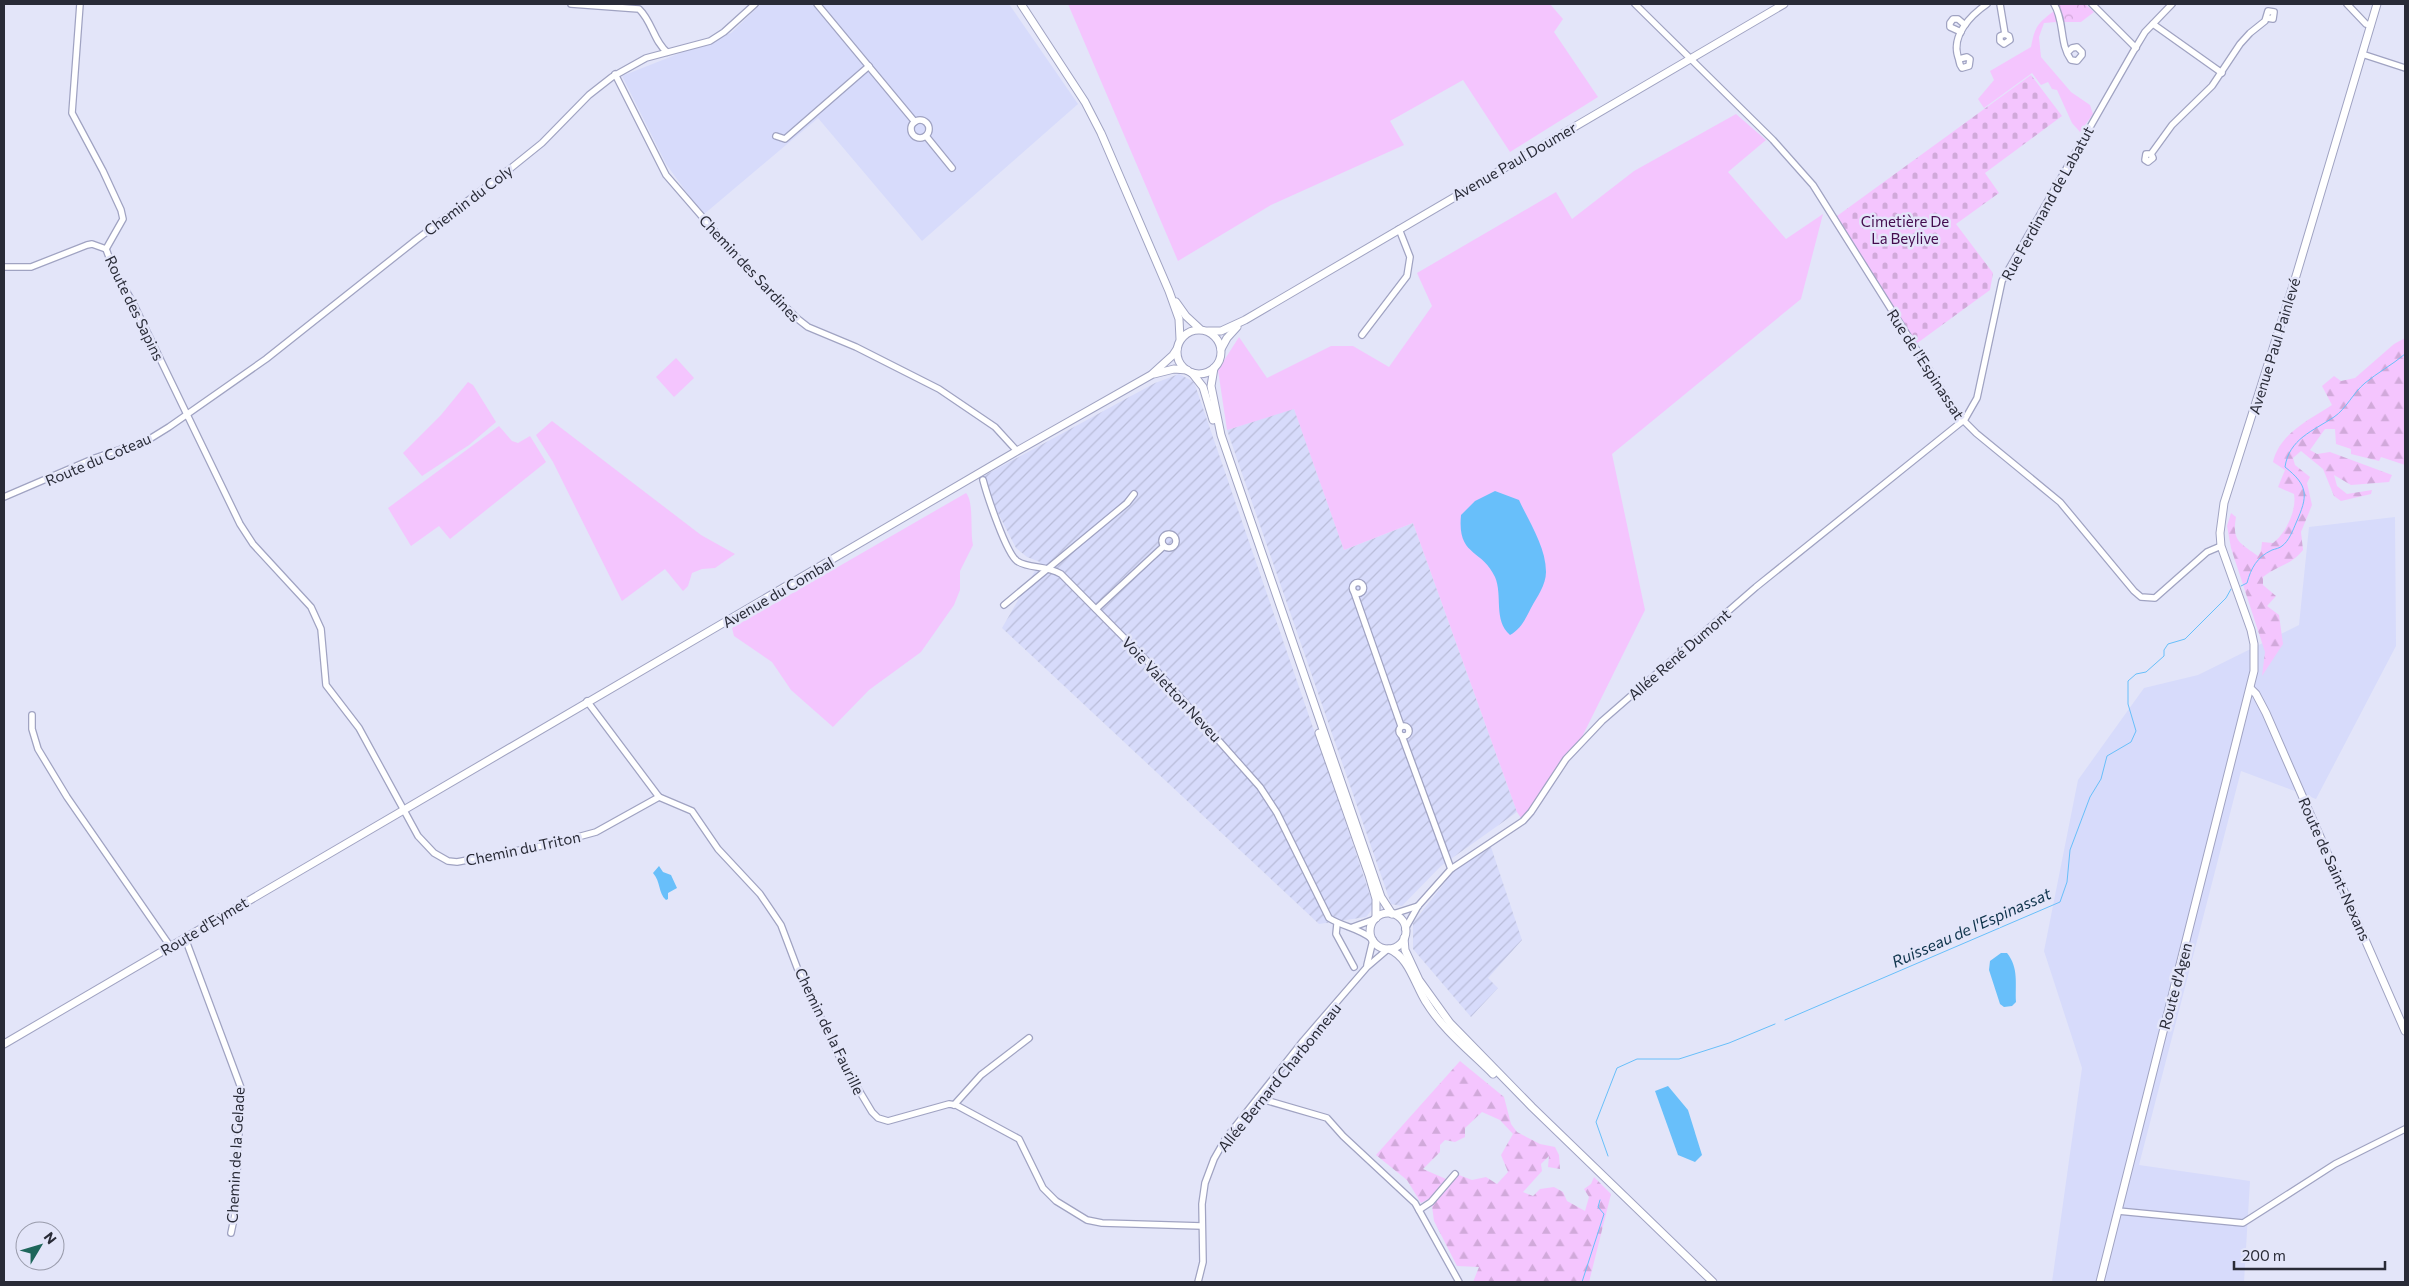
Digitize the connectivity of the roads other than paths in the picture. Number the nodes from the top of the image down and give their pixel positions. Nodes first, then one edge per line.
1 (80, 4) edge
2 (571, 4) edge
3 (755, 4) edge
4 (817, 4) edge
5 (1021, 4) edge
6 (1635, 4) edge
7 (1784, 4) edge
8 (1987, 4) edge
9 (2000, 4) edge
10 (2054, 4) edge
11 (2092, 4) edge
12 (2172, 4) edge
13 (2347, 4) edge
14 (2377, 4) edge
15 (2267, 18) dead end
16 (2153, 24) junction
17 (1965, 25) junction
18 (2371, 26) junction
19 (1961, 32) junction
20 (2005, 34) dead end
21 (2136, 48) junction
22 (667, 52) junction
23 (2068, 52) dead end
24 (2362, 54) junction
25 (1690, 57) junction
26 (1959, 59) dead end
27 (869, 66) junction
28 (2405, 68) edge
29 (2222, 73) junction
30 (615, 74) junction
31 (915, 122) junction
32 (776, 136) dead end
33 (926, 136) junction
34 (2151, 154) dead end
35 (952, 168) dead end
36 (1399, 229) junction
37 (106, 250) junction
38 (4, 267) edge
39 (1169, 291) junction
40 (1245, 320) junction
41 (1204, 330) junction
42 (1362, 335) dead end
43 (1180, 339) junction
44 (1177, 349) junction
45 (1222, 349) junction
46 (1214, 368) junction
47 (1189, 372) junction
48 (1151, 375) junction
49 (187, 414) junction
50 (1963, 421) junction
51 (1017, 451) junction
52 (984, 483) dead end
53 (1134, 494) dead end
54 (4, 498) edge
55 (1164, 546) dead end
56 (2221, 546) junction
57 (1049, 567) junction
58 (1354, 592) dead end
59 (1004, 605) dead end
60 (1096, 609) junction
61 (2250, 692) junction
62 (587, 702) junction
63 (2261, 706) junction
64 (2245, 712) junction
65 (32, 715) dead end
66 (659, 797) junction
67 (404, 808) junction
68 (1451, 869) junction
69 (1418, 906) junction
70 (1393, 914) junction
71 (1376, 919) junction
72 (1338, 924) junction
73 (1353, 927) junction
74 (1406, 929) junction
75 (185, 938) junction
76 (1404, 938) junction
77 (1372, 940) junction
78 (170, 946) junction
79 (1388, 949) junction
80 (1354, 967) dead end
81 (1367, 967) junction
82 (2405, 1031) edge
83 (1029, 1038) dead end
84 (4, 1044) edge
85 (1258, 1098) junction
86 (954, 1105) junction
87 (2405, 1129) edge
88 (1455, 1174) dead end
89 (1419, 1210) junction
90 (2118, 1211) junction
91 (1202, 1226) junction
92 (231, 1233) dead end
93 (1198, 1282) edge
94 (1459, 1282) edge
95 (1708, 1282) edge
96 (1713, 1282) edge
97 (2100, 1282) edge

1 - 37 street, Route des Sapins
2 - 22 street
3 - 22 street, Chemin du Coly
4 - 27 street
5 - 39 main road
6 - 25 street, Rue de l'Espinassat
7 - 25 main road, Avenue Paul Doumer
8 - 17 street
9 - 20 street
10 - 23 street
11 - 21 street
12 - 16 street, Rue Ferdinand de Labatut
13 - 18 street
14 - 18 main road, Avenue Paul Painlevé
15 - 29 street
16 - 21 street, Rue Ferdinand de Labatut
16 - 29 street
17 - 19 street
17 - 19 street
18 - 24 main road, Avenue Paul Painlevé
19 - 26 street
21 - 50 street, Rue Ferdinand de Labatut
22 - 30 street, Chemin du Coly
24 - 28 street
24 - 56 main road, Avenue Paul Painlevé
25 - 36 main road, Avenue Paul Doumer
25 - 50 street, Rue de l'Espinassat
27 - 31 street
27 - 32 street
29 - 34 street
30 - 49 street, Chemin du Coly
30 - 51 street, Chemin des Sardines
31 - 33 street
31 - 33 street
33 - 35 street
36 - 40 main road, Avenue Paul Doumer
36 - 42 street
37 - 38 street
37 - 49 street, Route des Sapins
39 - 41 main road
39 - 43 main road
40 - 41 main road
40 - 45 main road
41 - 43 main road
41 - 45 main road
43 - 44 main road
44 - 47 main road
44 - 48 main road
45 - 46 main road
46 - 47 main road
46 - 70 main road
47 - 48 main road
47 - 71 main road
48 - 51 main road, Avenue du Combal
49 - 54 street, Route du Coteau
49 - 67 street, Route des Sapins
50 - 56 street, Rue de l'Espinassat
50 - 68 street, Allée René Dumont
51 - 62 main road, Avenue du Combal
52 - 57 street
53 - 57 street
55 - 60 street
56 - 61 main road, Avenue Paul Painlevé
57 - 59 street
57 - 60 street, Voie Valetton Neveu
58 - 68 street
60 - 72 street, Voie Valetton Neveu
61 - 63 main road, Route de Saint-Nexans
61 - 64 main road, Route d'Agen
62 - 66 street, Chemin de la Faurille
62 - 67 main road, Avenue du Combal
63 - 64 main road
63 - 82 main road, Route de Saint-Nexans
64 - 90 main road, Route d'Agen
65 - 78 street
66 - 67 street, Chemin du Triton
66 - 86 street, Chemin de la Faurille
67 - 75 main road, Route d'Eymet
68 - 69 street, Allée René Dumont
69 - 70 street
69 - 74 street, Allée René Dumont
70 - 71 main road
70 - 74 main road
71 - 73 street
71 - 77 main road
72 - 73 street
72 - 80 street, Voie Valetton Neveu
73 - 77 street
74 - 76 main road
75 - 78 main road, Route d'Eymet
75 - 92 street, Chemin de la Gelade
76 - 79 main road
76 - 96 main road
77 - 79 main road
77 - 81 street
78 - 84 main road, Route d'Eymet
79 - 81 street, Allée Bernard Charbonneau
79 - 95 main road
81 - 85 street, Allée Bernard Charbonneau
83 - 86 street
85 - 89 street
85 - 91 street, Allée Bernard Charbonneau
86 - 91 street
87 - 90 street
88 - 89 street
89 - 94 street
90 - 97 main road, Route d'Agen
91 - 93 street, Allée Bernard Charbonneau

